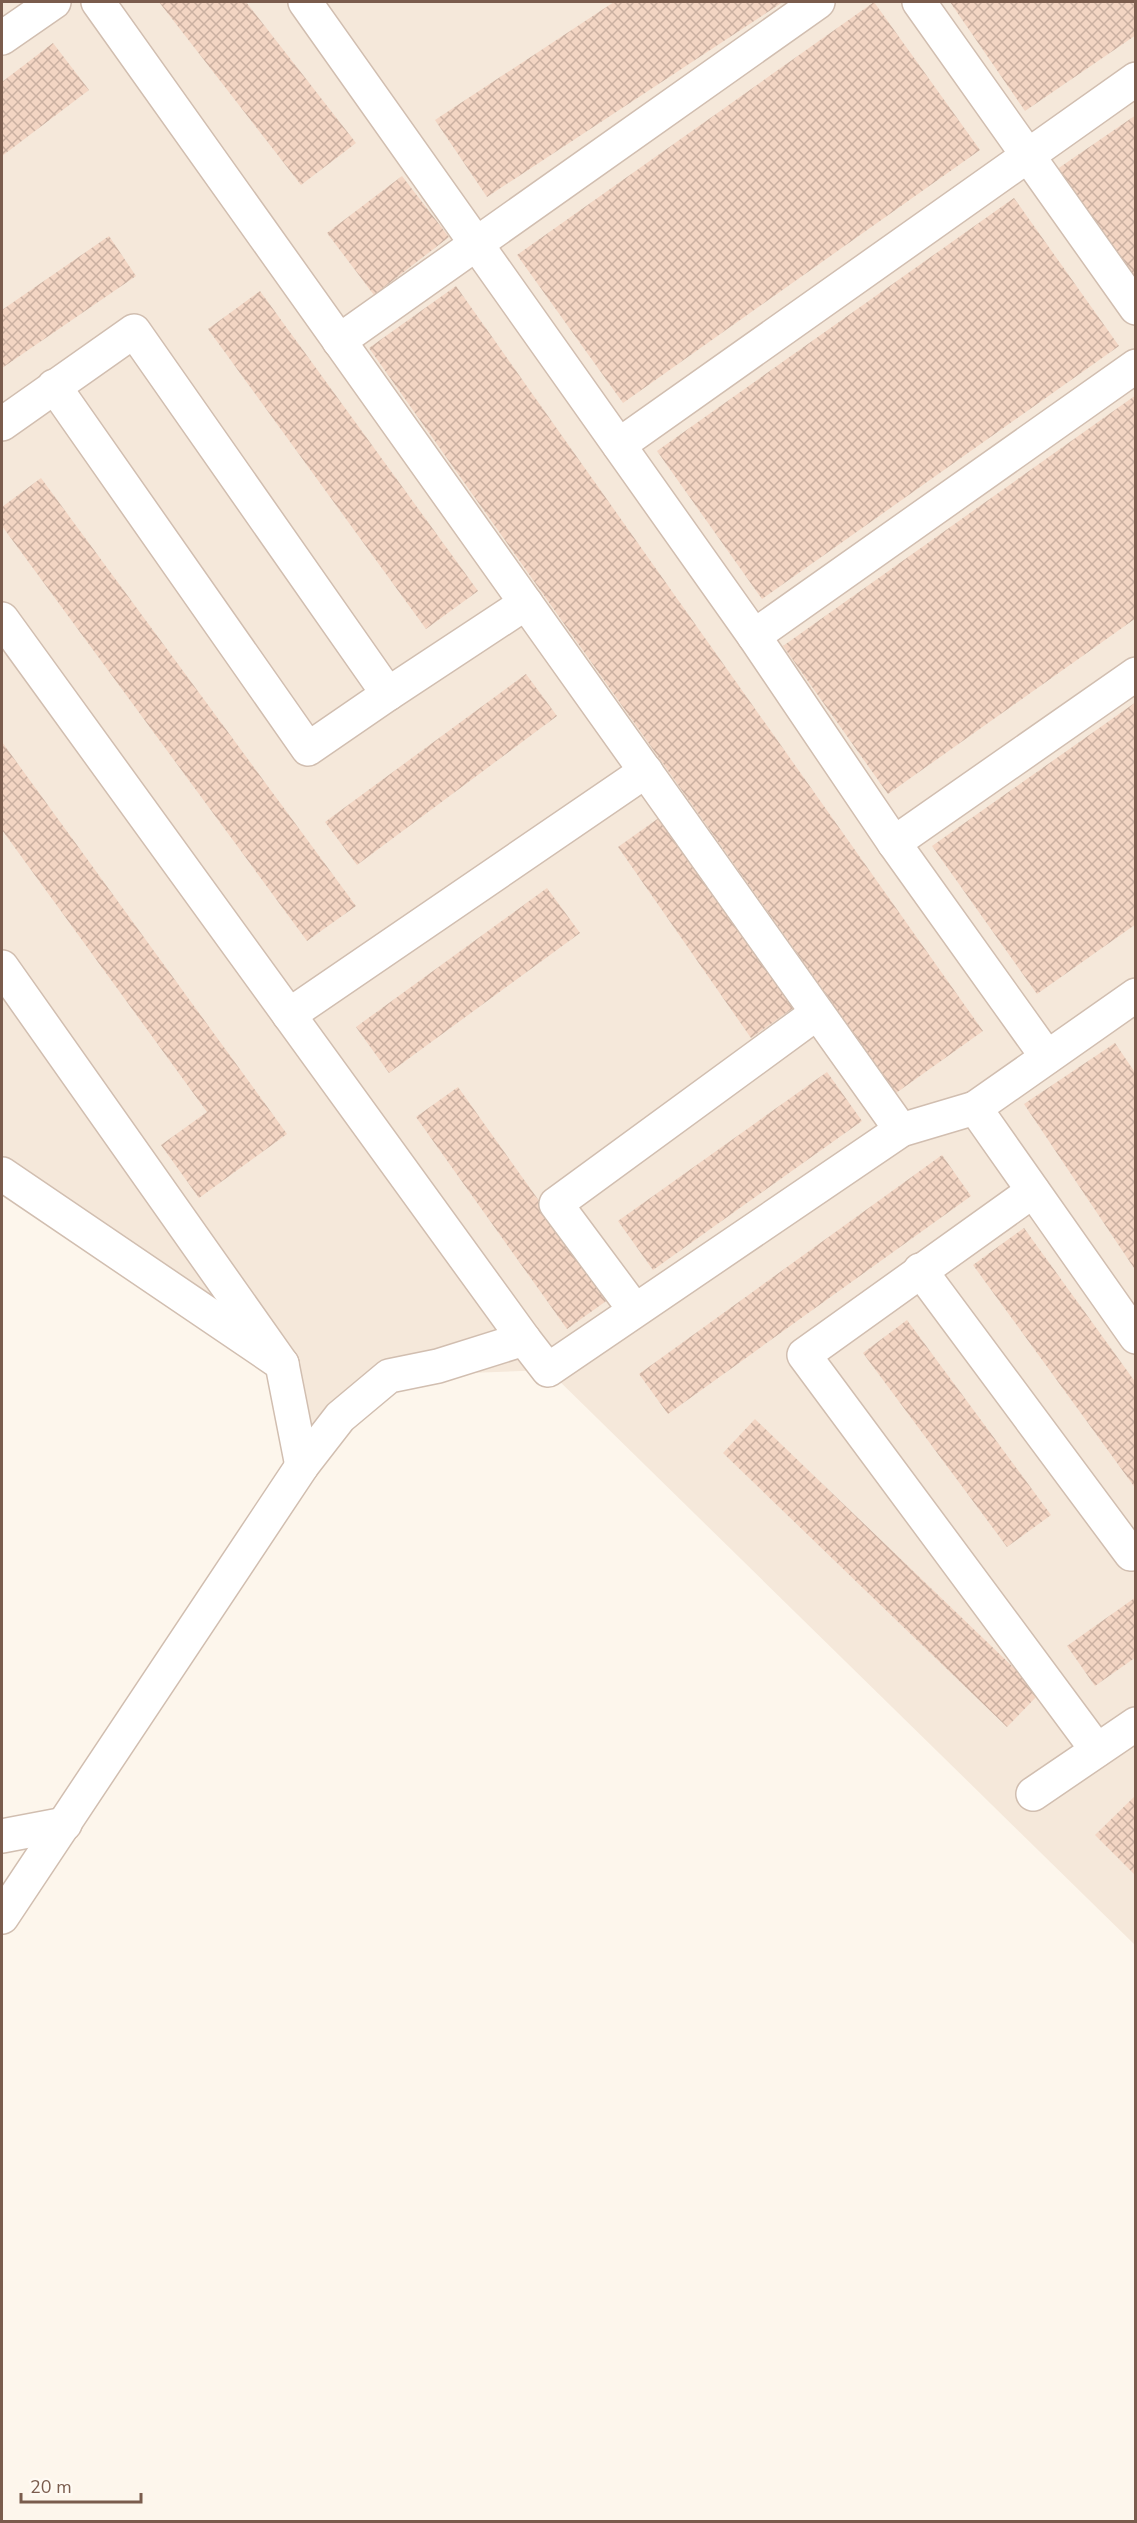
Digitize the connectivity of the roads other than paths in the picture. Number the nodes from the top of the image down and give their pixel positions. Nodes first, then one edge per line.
1 (54, 2) edge
2 (98, 2) edge
3 (305, 2) edge
4 (818, 2) edge
5 (919, 2) edge
6 (2, 38) edge
7 (1136, 79) edge
8 (1027, 156) junction
9 (476, 244) junction
10 (1136, 308) edge
11 (339, 341) junction
12 (1136, 366) edge
13 (54, 386) junction
14 (2, 424) edge
15 (619, 445) junction
16 (526, 603) junction
17 (2, 619) edge
18 (754, 636) junction
19 (1136, 674) edge
20 (388, 694) junction
21 (646, 771) junction
22 (894, 843) junction
23 (2, 967) edge
24 (2, 1001) edge
25 (1132, 1006) edge
26 (817, 1013) junction
27 (289, 1015) junction
28 (43, 1025) junction
29 (1047, 1057) junction
30 (975, 1108) junction
31 (901, 1130) junction
32 (2, 1174) edge
33 (1033, 1191) junction
34 (920, 1270) junction
35 (634, 1310) junction
36 (1136, 1337) edge
37 (524, 1339) junction
38 (282, 1364) junction
39 (302, 1466) junction
40 (1131, 1554) dead end
41 (1136, 1724) edge
42 (1097, 1750) junction
43 (1033, 1794) dead end
44 (65, 1824) junction
45 (2, 1836) edge
46 (2, 1917) edge

1 - 6 street
2 - 11 street
3 - 9 street
4 - 9 street
5 - 8 street
7 - 8 street
8 - 10 street
8 - 15 street
9 - 11 street
9 - 15 street
11 - 16 street
12 - 18 street
13 - 14 street
13 - 20 street
13 - 20 street
15 - 18 street
16 - 20 street
16 - 21 street
17 - 27 street
18 - 22 street
19 - 22 street
21 - 26 street
21 - 27 street
22 - 29 street
23 - 28 street
24 - 28 street
25 - 29 street
26 - 31 street
26 - 35 street
27 - 37 street
28 - 38 street
29 - 30 street
30 - 31 street
30 - 33 street
31 - 35 street
32 - 38 street
33 - 34 street
33 - 36 street
34 - 40 street
34 - 42 street
35 - 37 street
37 - 39 street
38 - 39 street
39 - 44 street
41 - 42 street
42 - 43 street
44 - 45 street
44 - 46 street

